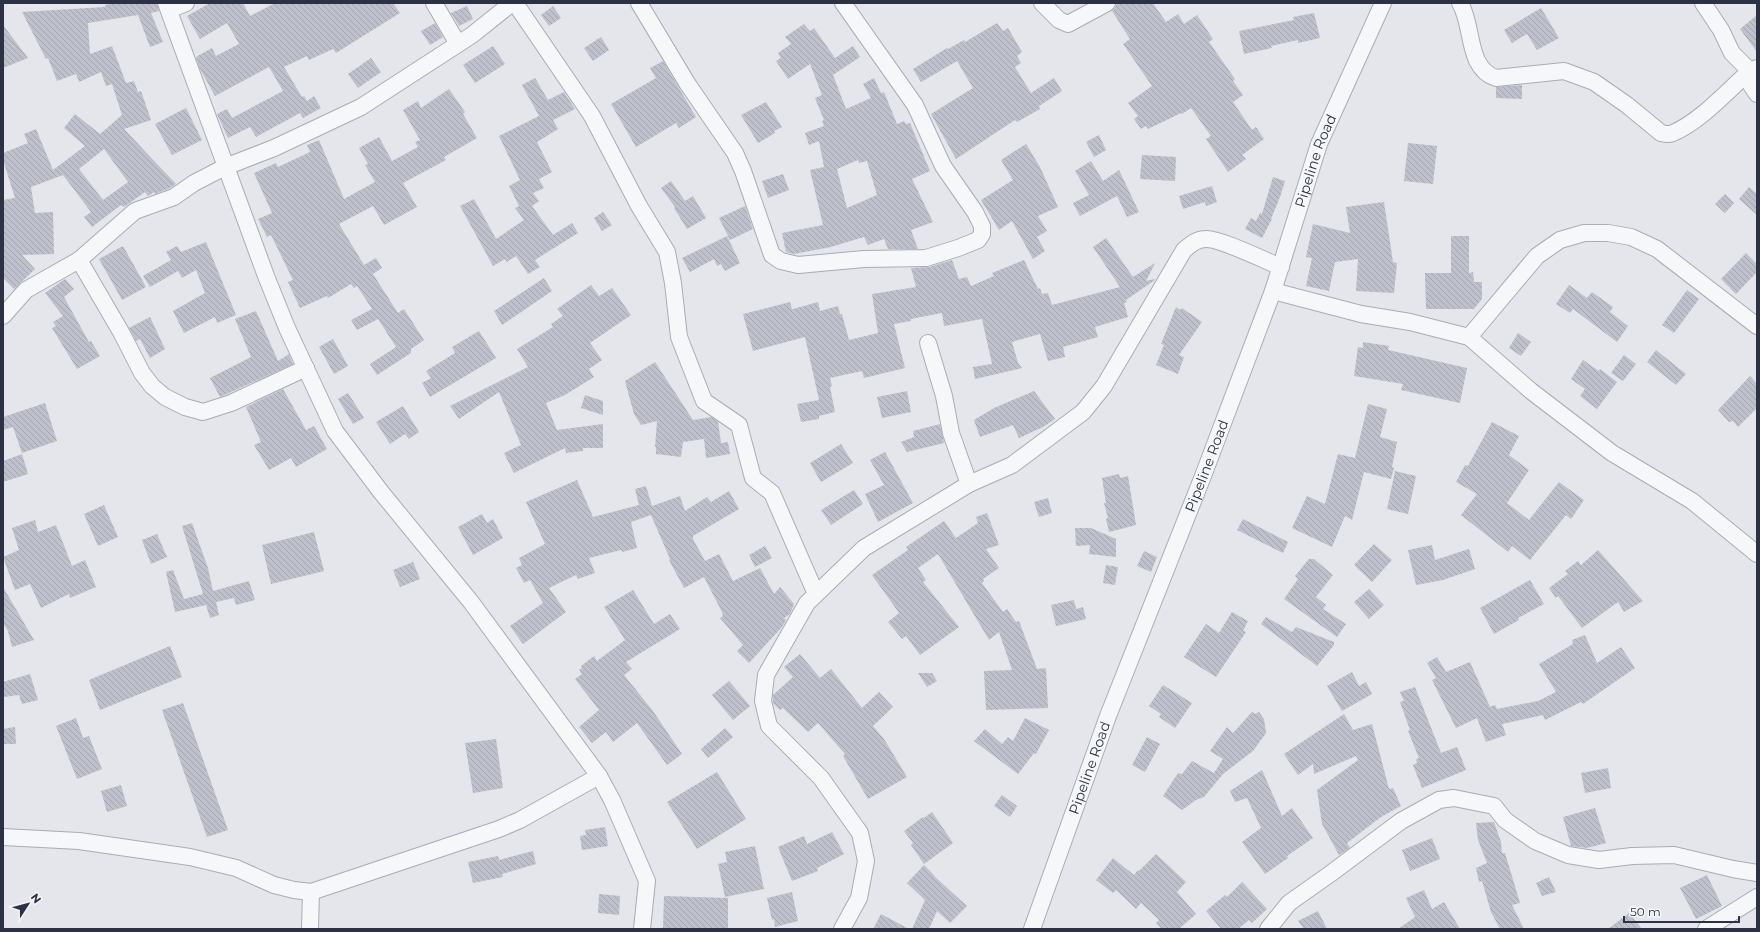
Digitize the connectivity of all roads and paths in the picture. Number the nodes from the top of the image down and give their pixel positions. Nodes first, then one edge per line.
1 (186, 3) edge
2 (434, 3) edge
3 (513, 3) edge
4 (639, 3) edge
5 (843, 3) edge
6 (1042, 3) edge
7 (1107, 3) edge
8 (1383, 3) edge
9 (1460, 3) edge
10 (1703, 3) edge
11 (168, 7) edge
12 (458, 44) junction
13 (1753, 70) edge
14 (1757, 94) edge
15 (225, 167) junction
16 (79, 260) junction
17 (1281, 267) junction
18 (1273, 291) junction
19 (3, 316) edge
20 (1757, 326) edge
21 (1469, 337) junction
22 (928, 343) dead end
23 (306, 368) junction
24 (969, 484) junction
25 (1757, 554) edge
26 (816, 594) junction
27 (598, 776) junction
28 (3, 837) edge
29 (1757, 873) edge
30 (311, 892) junction
31 (1757, 897) edge
32 (310, 929) edge
33 (642, 929) edge
34 (842, 929) edge
35 (1032, 929) edge
36 (1268, 929) edge
37 (1706, 929) edge

1 - 11 street
2 - 12 street
3 - 12 street
3 - 26 street
4 - 5 street
6 - 7 street
8 - 17 street, Pipeline Road
9 - 13 street
10 - 13 street
11 - 15 street
12 - 15 street
13 - 14 street
15 - 16 street
15 - 23 street
16 - 19 street
16 - 23 street
17 - 18 street, Pipeline Road
17 - 24 street
18 - 21 street
18 - 35 street, Pipeline Road
20 - 21 street
21 - 25 street
22 - 24 street
23 - 27 street
24 - 26 street
26 - 34 street
27 - 30 street
27 - 33 street
28 - 30 street
29 - 36 street
30 - 32 street
31 - 37 street

